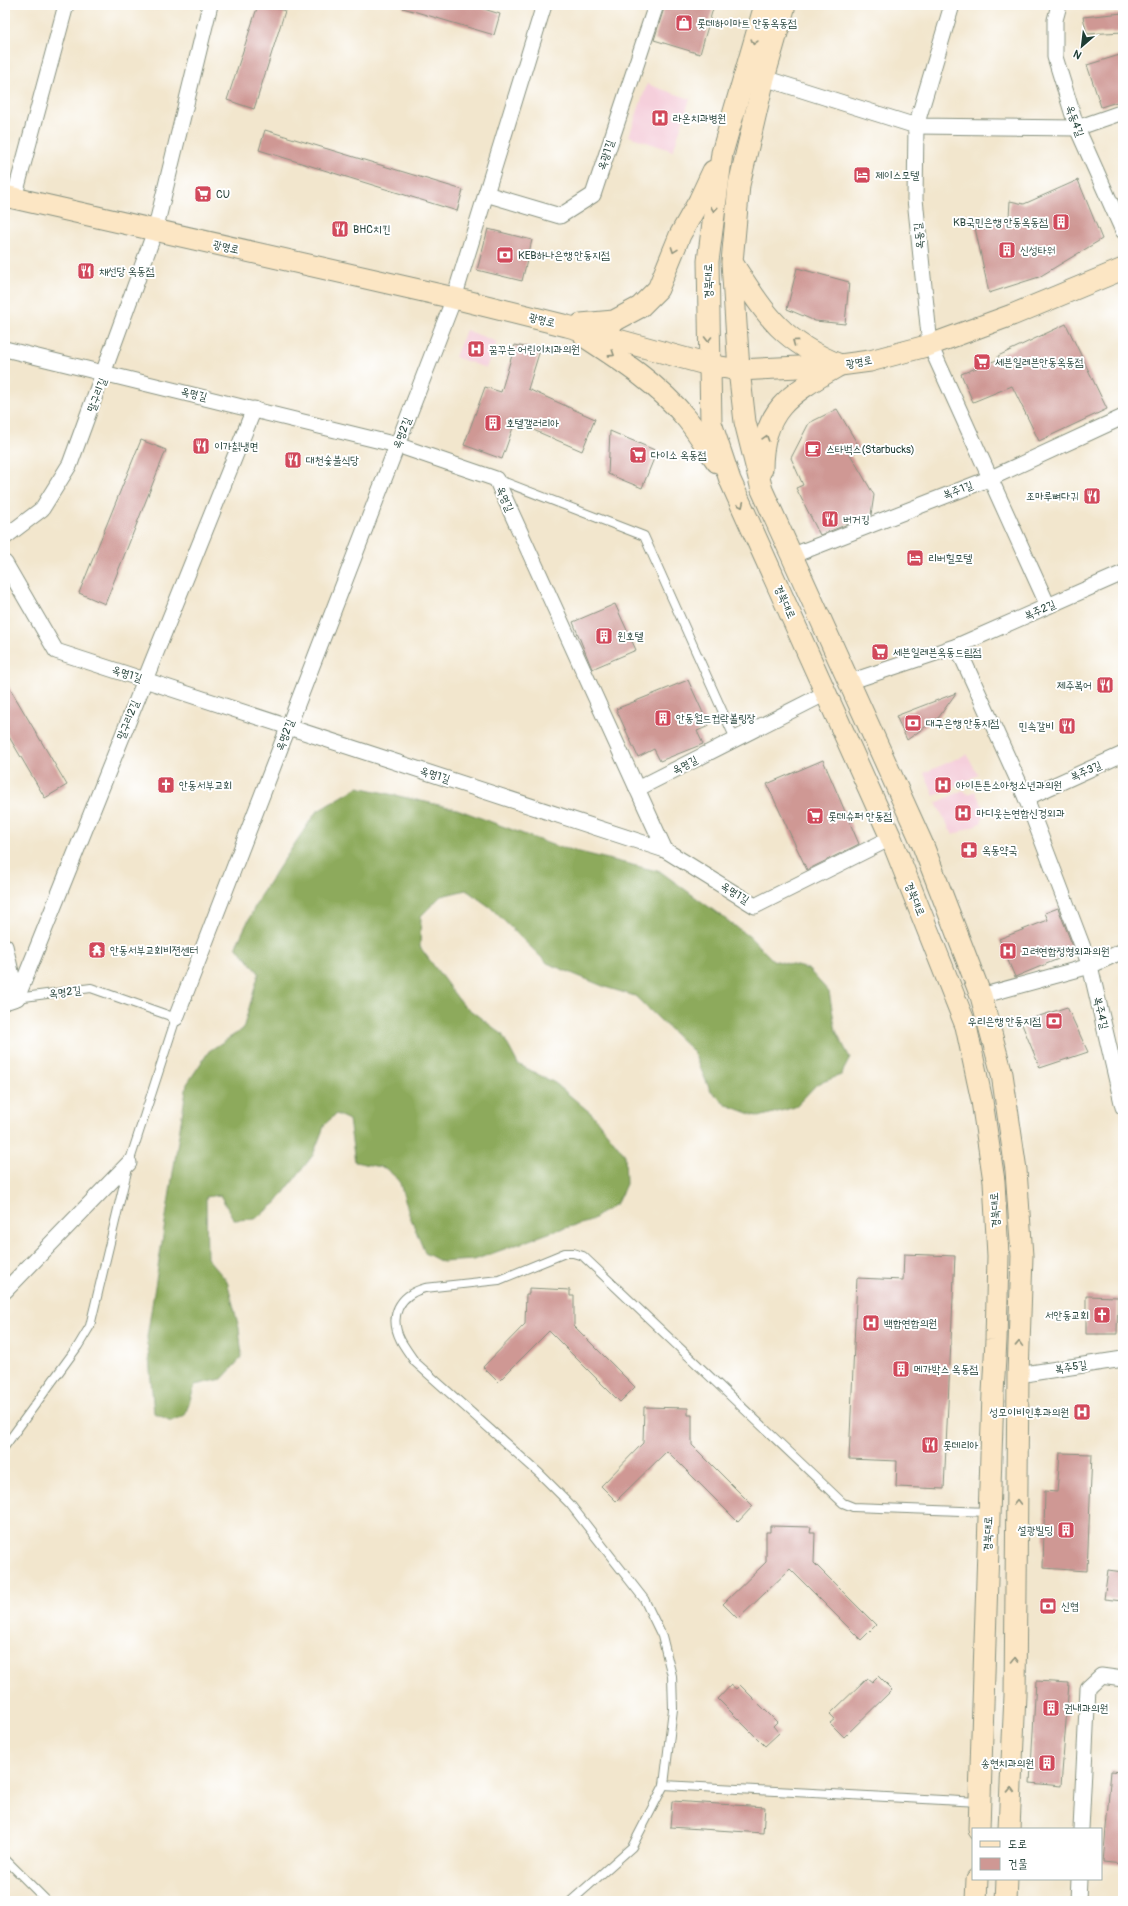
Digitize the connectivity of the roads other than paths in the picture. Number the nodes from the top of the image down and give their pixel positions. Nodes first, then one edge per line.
1 (66, 5) edge
2 (210, 5) edge
3 (544, 5) edge
4 (656, 5) edge
5 (765, 5) edge
6 (785, 5) edge
7 (952, 5) edge
8 (1059, 5) edge
9 (764, 78) junction
10 (1123, 112) edge
11 (916, 126) junction
12 (1077, 128) junction
13 (722, 153) junction
14 (486, 194) junction
15 (9, 197) edge
16 (155, 231) junction
17 (1123, 231) edge
18 (732, 262) junction
19 (1123, 269) edge
20 (454, 298) junction
21 (567, 326) junction
22 (930, 345) junction
23 (5, 349) edge
24 (709, 365) junction
25 (840, 365) junction
26 (739, 370) junction
27 (105, 372) junction
28 (254, 409) junction
29 (1123, 417) edge
30 (397, 445) junction
31 (991, 478) junction
32 (496, 479) junction
33 (730, 480) junction
34 (762, 490) junction
35 (5, 537) edge
36 (791, 556) junction
37 (5, 563) edge
38 (1123, 573) edge
39 (1048, 606) junction
40 (957, 646) junction
41 (144, 680) junction
42 (849, 682) junction
43 (826, 693) junction
44 (289, 727) junction
45 (735, 739) junction
46 (1123, 754) edge
47 (637, 789) junction
48 (1026, 798) junction
49 (891, 838) junction
50 (665, 850) junction
51 (5, 946) edge
52 (1123, 951) edge
53 (1090, 966) junction
54 (981, 996) junction
55 (11, 1000) edge
56 (176, 1018) junction
57 (1123, 1107) edge
58 (129, 1163) junction
59 (5, 1291) edge
60 (1123, 1359) edge
61 (1018, 1375) junction
62 (5, 1446) edge
63 (989, 1512) junction
64 (1123, 1679) edge
65 (664, 1785) junction
66 (980, 1802) junction
67 (979, 1828) edge
68 (1009, 1828) edge
69 (1081, 1828) edge
70 (5, 1859) edge
71 (977, 1880) edge
72 (1007, 1880) edge
73 (1079, 1880) edge
74 (48, 1901) edge
75 (571, 1901) edge
76 (976, 1901) edge
77 (1006, 1901) edge
78 (1078, 1901) edge

1 - 15 street, 광명로
2 - 16 street
3 - 14 street
4 - 14 street, 옥광1길
5 -> 13 street, 경북대로
6 - 9 street
7 - 11 street, 옥동길
8 - 12 street, 옥동4길
9 - 11 street
9 - 18 street
10 - 12 street
11 - 12 street
11 - 22 street, 옥동길
12 - 17 street, 옥동4길
13 -> 21 street
13 -> 24 street, 경북대로
14 - 20 street
15 - 16 street, 광명로
16 - 20 street, 광명로
16 - 27 street, 말구리길
25 -> 18 street
18 - 26 street
19 - 22 street, 광명로
20 - 21 street, 광명로
20 - 30 street, 옥명2길
21 - 24 street, 광명로
21 -> 33 street
22 - 25 street, 광명로
22 - 31 street
23 - 27 street, 옥명길
24 - 26 street, 광명로
24 - 33 street, 경북대로
25 - 26 street, 광명로
34 -> 25 street
26 - 34 street
27 - 28 street, 옥명길
27 - 35 street, 말구리길
28 - 30 street, 옥명길
28 - 41 street, 말구리2길
29 - 31 street, 복주1길
30 - 32 street, 옥명길
30 - 44 street, 옥명2길
31 - 36 street, 복주1길
31 - 39 street
32 - 45 lane
32 - 47 street, 옥명길
33 -> 43 street, 경북대로
34 - 36 street
36 - 42 street
37 - 41 street, 옥명1길
38 - 39 street, 복주2길
39 - 40 street, 복주2길
40 - 42 street, 복주2길
40 - 48 street
41 - 44 street, 옥명1길
41 - 55 street, 말구리2길
42 - 54 street
43 - 45 street, 옥명길
43 - 49 street, 경북대로
44 - 50 street, 옥명1길
44 - 56 street, 옥명2길
45 - 47 street, 옥명길
46 - 48 street, 복주3길
47 - 50 street
48 - 53 street, 복주4길
49 - 50 street, 옥명1길
49 - 63 street, 경북대로
51 - 55 street
52 - 53 street
53 - 54 street
53 - 57 street, 복주4길
61 -> 54 street
55 - 56 lane, 옥명2길
56 - 58 lane
58 - 59 street
58 - 62 lane
60 - 61 street, 복주5길
68 -> 61 street
63 - 65 lane
63 - 66 street, 경북대로
64 - 69 street
65 - 66 lane
65 - 75 lane
66 - 67 street, 경북대로
70 - 74 lane
71 - 76 street
72 - 77 street
73 - 78 street

